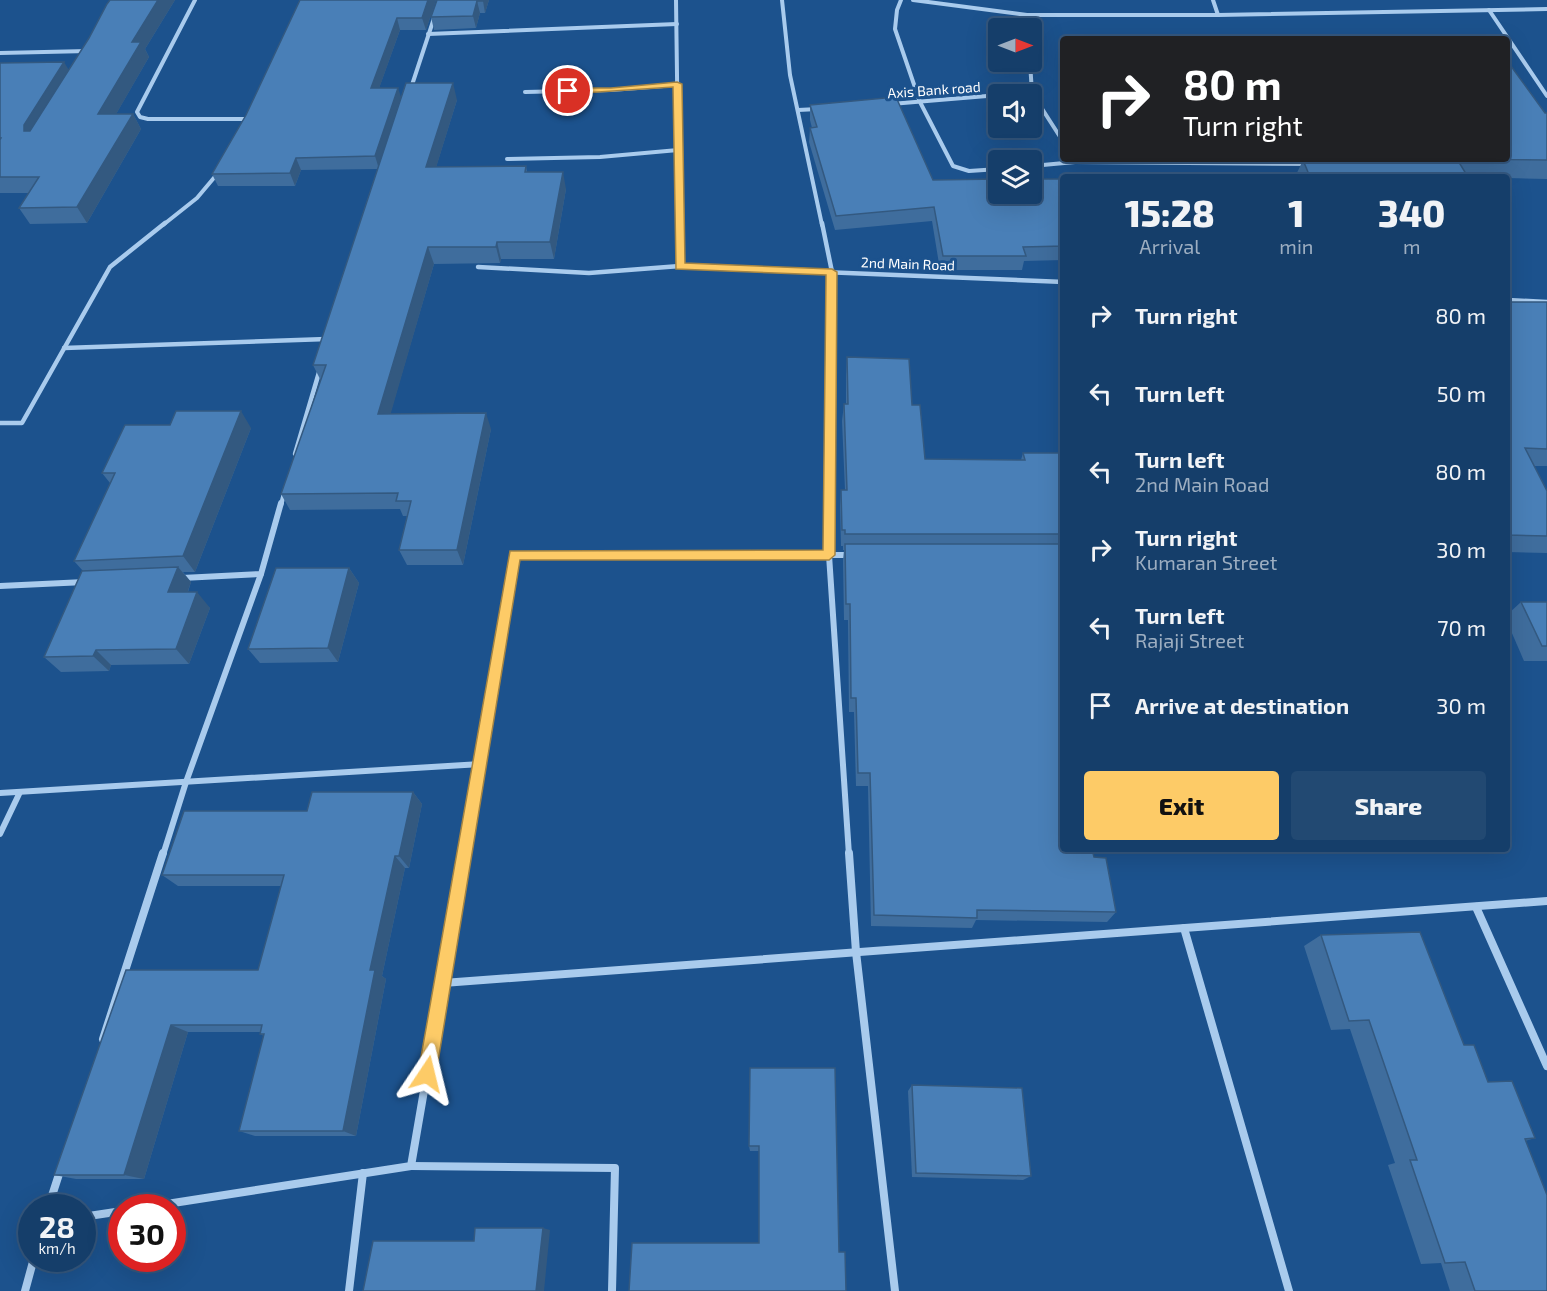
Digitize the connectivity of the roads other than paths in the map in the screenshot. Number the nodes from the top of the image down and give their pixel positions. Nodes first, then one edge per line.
1 (195, 0) edge
2 (440, 0) edge
3 (676, 0) edge
4 (782, 0) edge
5 (901, 0) edge
6 (913, 0) edge
7 (1213, 0) edge
8 (1547, 9) edge
9 (1489, 10) junction
10 (1027, 15) junction
11 (1218, 15) junction
12 (1027, 18) edge
13 (677, 24) junction
14 (428, 34) junction
15 (1507, 36) edge
16 (1510, 41) edge
17 (0, 53) edge
18 (88, 62) edge
19 (677, 84) junction
20 (525, 92) dead end
21 (988, 96) edge
22 (1547, 96) edge
23 (406, 102) edge
24 (920, 102) junction
25 (887, 104) edge
26 (255, 108) edge
27 (820, 109) edge
28 (1042, 109) edge
29 (798, 110) junction
30 (250, 119) junction
31 (245, 129) edge
32 (1060, 137) edge
33 (678, 150) junction
34 (507, 159) dead end
35 (1060, 162) edge
36 (1194, 162) edge
37 (1314, 164) edge
38 (1042, 165) edge
39 (224, 166) edge
40 (988, 170) edge
41 (680, 266) junction
42 (478, 267) edge
43 (832, 272) junction
44 (1060, 282) edge
45 (1510, 300) edge
46 (1547, 302) edge
47 (332, 328) edge
48 (329, 339) junction
49 (64, 348) junction
50 (326, 350) edge
51 (322, 361) edge
52 (0, 423) edge
53 (293, 462) edge
54 (286, 484) edge
55 (829, 555) junction
56 (864, 555) edge
57 (261, 574) junction
58 (178, 578) edge
59 (95, 581) edge
60 (0, 586) edge
61 (481, 764) junction
62 (186, 782) junction
63 (20, 792) junction
64 (0, 793) edge
65 (0, 834) edge
66 (1547, 901) edge
67 (1476, 907) junction
68 (1184, 928) junction
69 (856, 952) junction
70 (443, 982) junction
71 (99, 1051) edge
72 (1547, 1066) edge
73 (62, 1163) edge
74 (411, 1166) junction
75 (363, 1173) junction
76 (52, 1194) edge
77 (186, 1201) edge
78 (31, 1272) edge
79 (26, 1291) edge
80 (348, 1291) edge
81 (612, 1291) edge
82 (895, 1291) edge
83 (1289, 1291) edge

1 - 30 street
2 - 14 street
3 - 13 street
4 - 29 street
5 - 24 street
6 - 10 street
7 - 11 street
8 - 9 street
9 - 11 street
9 - 15 street
10 - 11 street
10 - 12 street
13 - 14 street
13 - 19 street
14 - 23 street
16 - 22 street
17 - 18 street
19 - 20 street
19 - 33 street
21 - 24 street, Axis Bank road
24 - 25 street, Axis Bank road
24 - 40 street
26 - 30 street
27 - 29 street
28 - 32 street
29 - 43 street
30 - 31 street
33 - 34 street
33 - 41 street
35 - 38 street
36 - 37 street
39 - 49 street
41 - 42 street, 2nd Main Road
41 - 43 street, 2nd Main Road
43 - 44 street, 2nd Main Road
43 - 55 street
45 - 46 street
47 - 48 street
48 - 49 street
48 - 50 street
49 - 52 street
51 - 53 street
54 - 57 street
55 - 56 street
55 - 61 street
55 - 69 street
57 - 58 street
57 - 62 street
59 - 60 street
61 - 62 street
61 - 70 street
62 - 63 street
62 - 71 street
63 - 64 street
63 - 65 street
66 - 67 street
67 - 68 street
67 - 72 street
68 - 69 street
68 - 83 street
69 - 70 street
69 - 82 street
70 - 74 street
73 - 76 street
74 - 75 street
74 - 81 street
75 - 77 street
75 - 80 street
78 - 79 street

